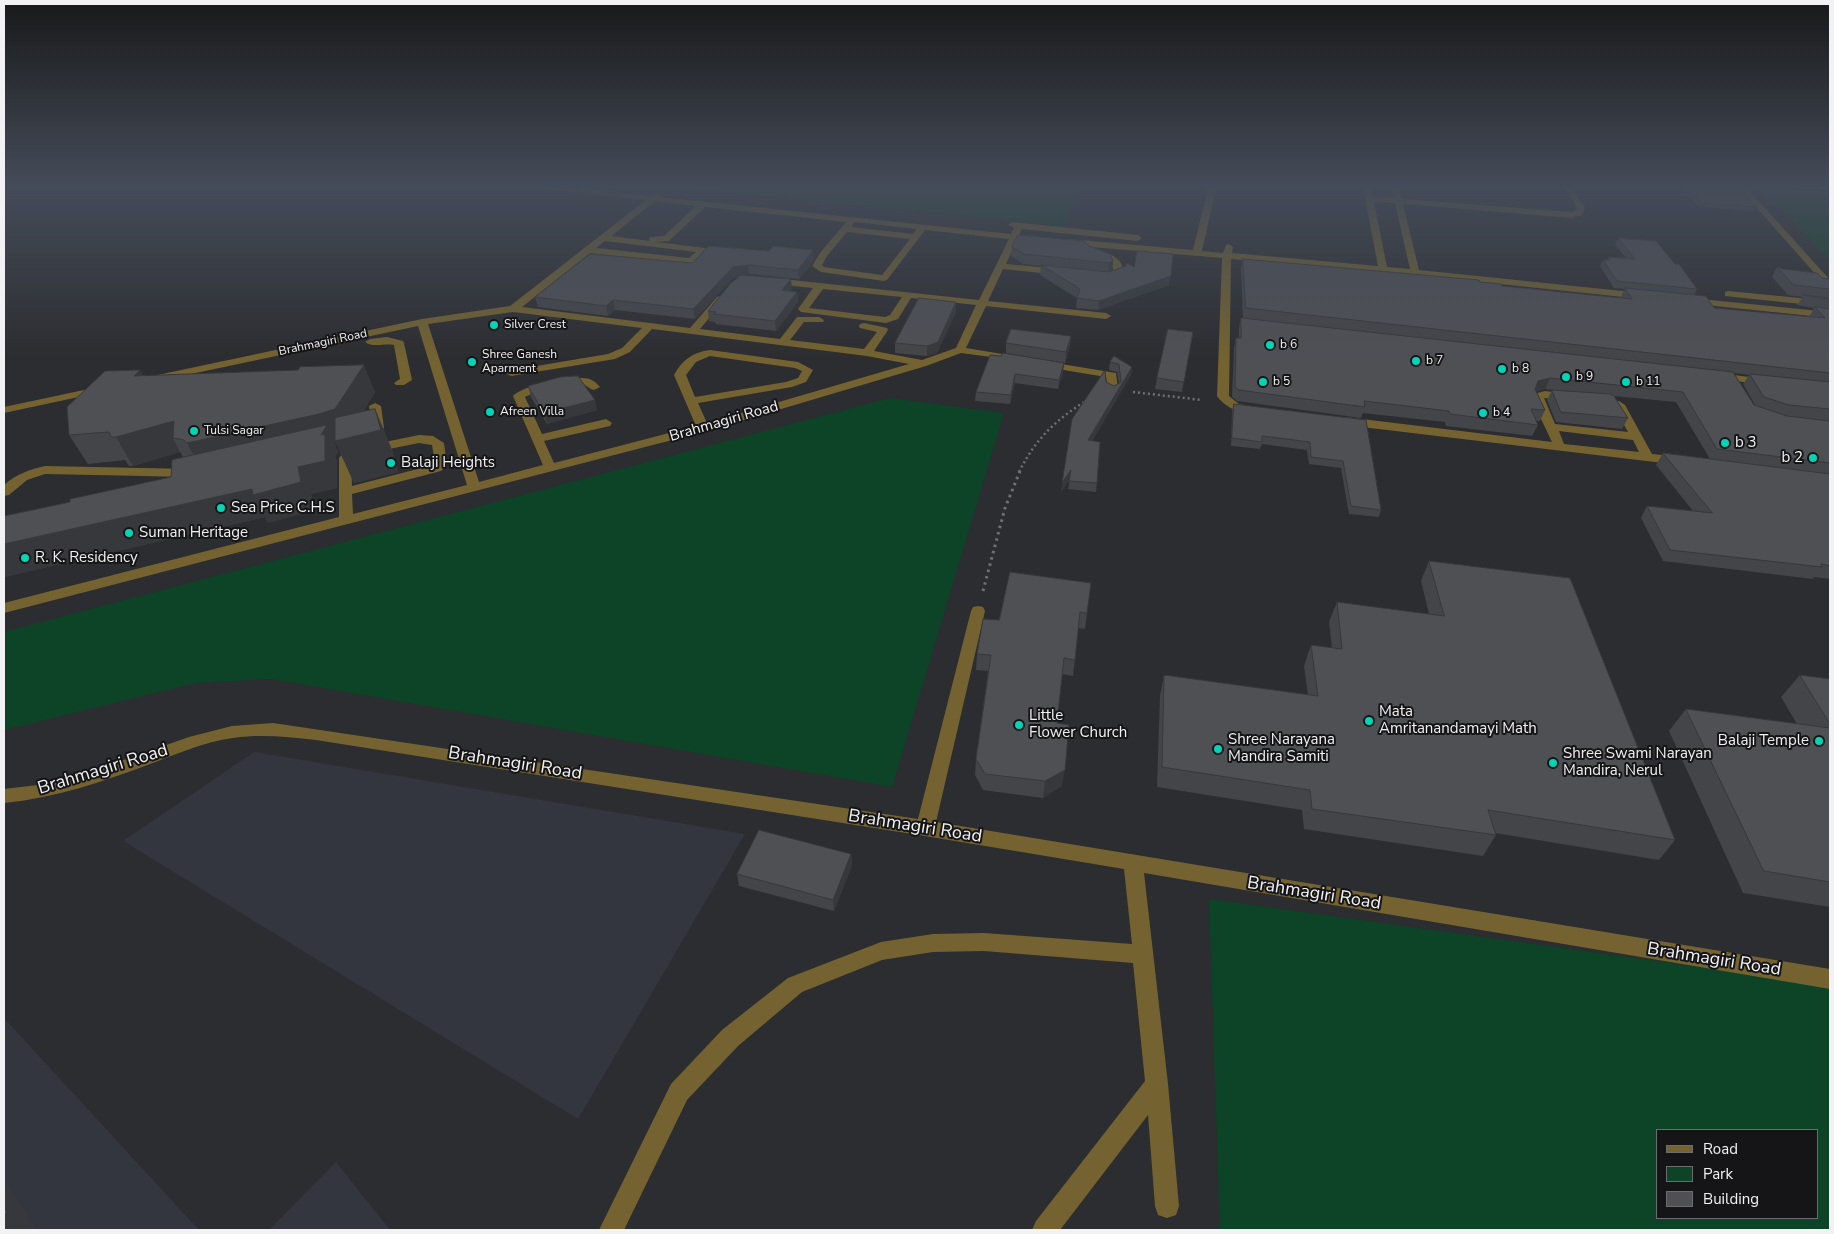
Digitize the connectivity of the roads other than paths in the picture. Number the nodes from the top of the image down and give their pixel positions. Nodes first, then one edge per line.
1 (594, 246) edge
2 (672, 246) edge
3 (831, 246) edge
4 (910, 246) edge
5 (1010, 246) edge
6 (1074, 246) edge
7 (1110, 246) edge
8 (1196, 246) edge
9 (1206, 246) edge
10 (1378, 246) edge
11 (1409, 246) edge
12 (1795, 246) edge
13 (588, 250) junction
14 (1228, 251) junction
15 (1197, 253) junction
16 (1382, 265) junction
17 (1000, 266) junction
18 (1414, 268) junction
19 (1071, 273) edge
20 (1090, 275) edge
21 (884, 278) junction
22 (1808, 278) edge
23 (1582, 280) dead end
24 (766, 281) edge
25 (1828, 282) edge
26 (727, 290) edge
27 (818, 290) junction
28 (873, 292) junction
29 (1721, 293) dead end
30 (1652, 297) edge
31 (905, 300) junction
32 (1682, 300) edge
33 (982, 303) junction
34 (1830, 304) edge
35 (513, 309) junction
36 (1830, 315) edge
37 (1106, 316) edge
38 (422, 322) junction
39 (649, 327) junction
40 (692, 332) junction
41 (715, 335) junction
42 (785, 339) junction
43 (704, 346) dead end
44 (869, 350) junction
45 (960, 350) junction
46 (270, 358) junction
47 (1017, 360) edge
48 (1036, 362) edge
49 (922, 364) junction
50 (511, 373) dead end
51 (1703, 375) edge
52 (1732, 378) junction
53 (400, 382) dead end
54 (1781, 383) edge
55 (146, 385) edge
56 (594, 387) dead end
57 (1112, 390) edge
58 (1742, 395) edge
59 (1580, 398) edge
60 (1607, 400) edge
61 (691, 402) junction
62 (375, 406) dead end
63 (68, 407) edge
64 (4, 410) edge
65 (1263, 411) edge
66 (1330, 419) edge
67 (606, 423) dead end
68 (1551, 427) junction
69 (703, 428) junction
70 (457, 431) junction
71 (439, 435) dead end
72 (1636, 436) junction
73 (537, 439) junction
74 (343, 444) edge
75 (1560, 447) junction
76 (1648, 457) junction
77 (1696, 463) edge
78 (550, 468) junction
79 (169, 485) edge
80 (475, 488) junction
81 (4, 492) edge
82 (345, 492) junction
83 (346, 520) junction
84 (4, 608) edge
85 (978, 611) road end
86 (4, 796) edge
87 (925, 828) junction
88 (1133, 864) junction
89 (1144, 954) junction
90 (1830, 980) edge
91 (1157, 1084) junction
92 (1167, 1206) dead end
93 (611, 1230) edge
94 (1045, 1230) edge

1 - 13 street
2 - 13 street
3 - 21 street
4 - 21 street
5 - 17 street
6 - 20 street
7 - 15 street
8 - 15 street
9 - 14 street
10 - 16 street
11 - 18 street
12 - 25 street
13 - 35 street
14 - 15 street
14 - 16 street
14 - 65 street
16 - 18 street
17 - 19 street
17 - 33 street
18 - 23 street
18 - 30 street
21 - 28 street
22 - 25 street
24 - 27 street
26 - 40 street
27 - 28 street
27 - 31 street
27 - 31 street
28 - 31 street
29 - 34 street
31 - 33 street
32 - 36 street
33 - 37 street
33 - 45 street
35 - 38 street, Brahmagiri Road
35 - 39 street
38 - 46 street, Brahmagiri Road
38 - 70 street
39 - 40 street
39 - 50 street
40 - 41 street
41 - 42 street
41 - 43 street
42 - 44 street
42 - 44 street
44 - 49 street
45 - 47 street
45 - 49 street, Brahmagiri Road
46 - 53 street
46 - 55 street
48 - 57 street
49 - 69 street, Brahmagiri Road
51 - 52 street
52 - 54 street
52 - 58 street
56 - 73 street
59 - 68 street
60 - 72 street
61 - 61 street
61 - 69 street
62 - 74 street
63 - 64 street
66 - 75 street
67 - 73 street
68 - 72 street
68 - 75 street
69 - 78 street, Brahmagiri Road
70 - 71 street
70 - 80 street
72 - 76 street
73 - 78 street
75 - 76 street
76 - 77 street
78 - 80 street, Brahmagiri Road
79 - 81 street
80 - 83 street, Brahmagiri Road
82 - 82 street
82 - 83 street
83 - 84 street, Brahmagiri Road
85 - 87 street
86 - 87 street, Brahmagiri Road
87 - 88 street, Brahmagiri Road
88 - 89 street
88 - 90 street, Brahmagiri Road
89 - 91 street
89 - 93 street
91 - 92 street
91 - 94 street

